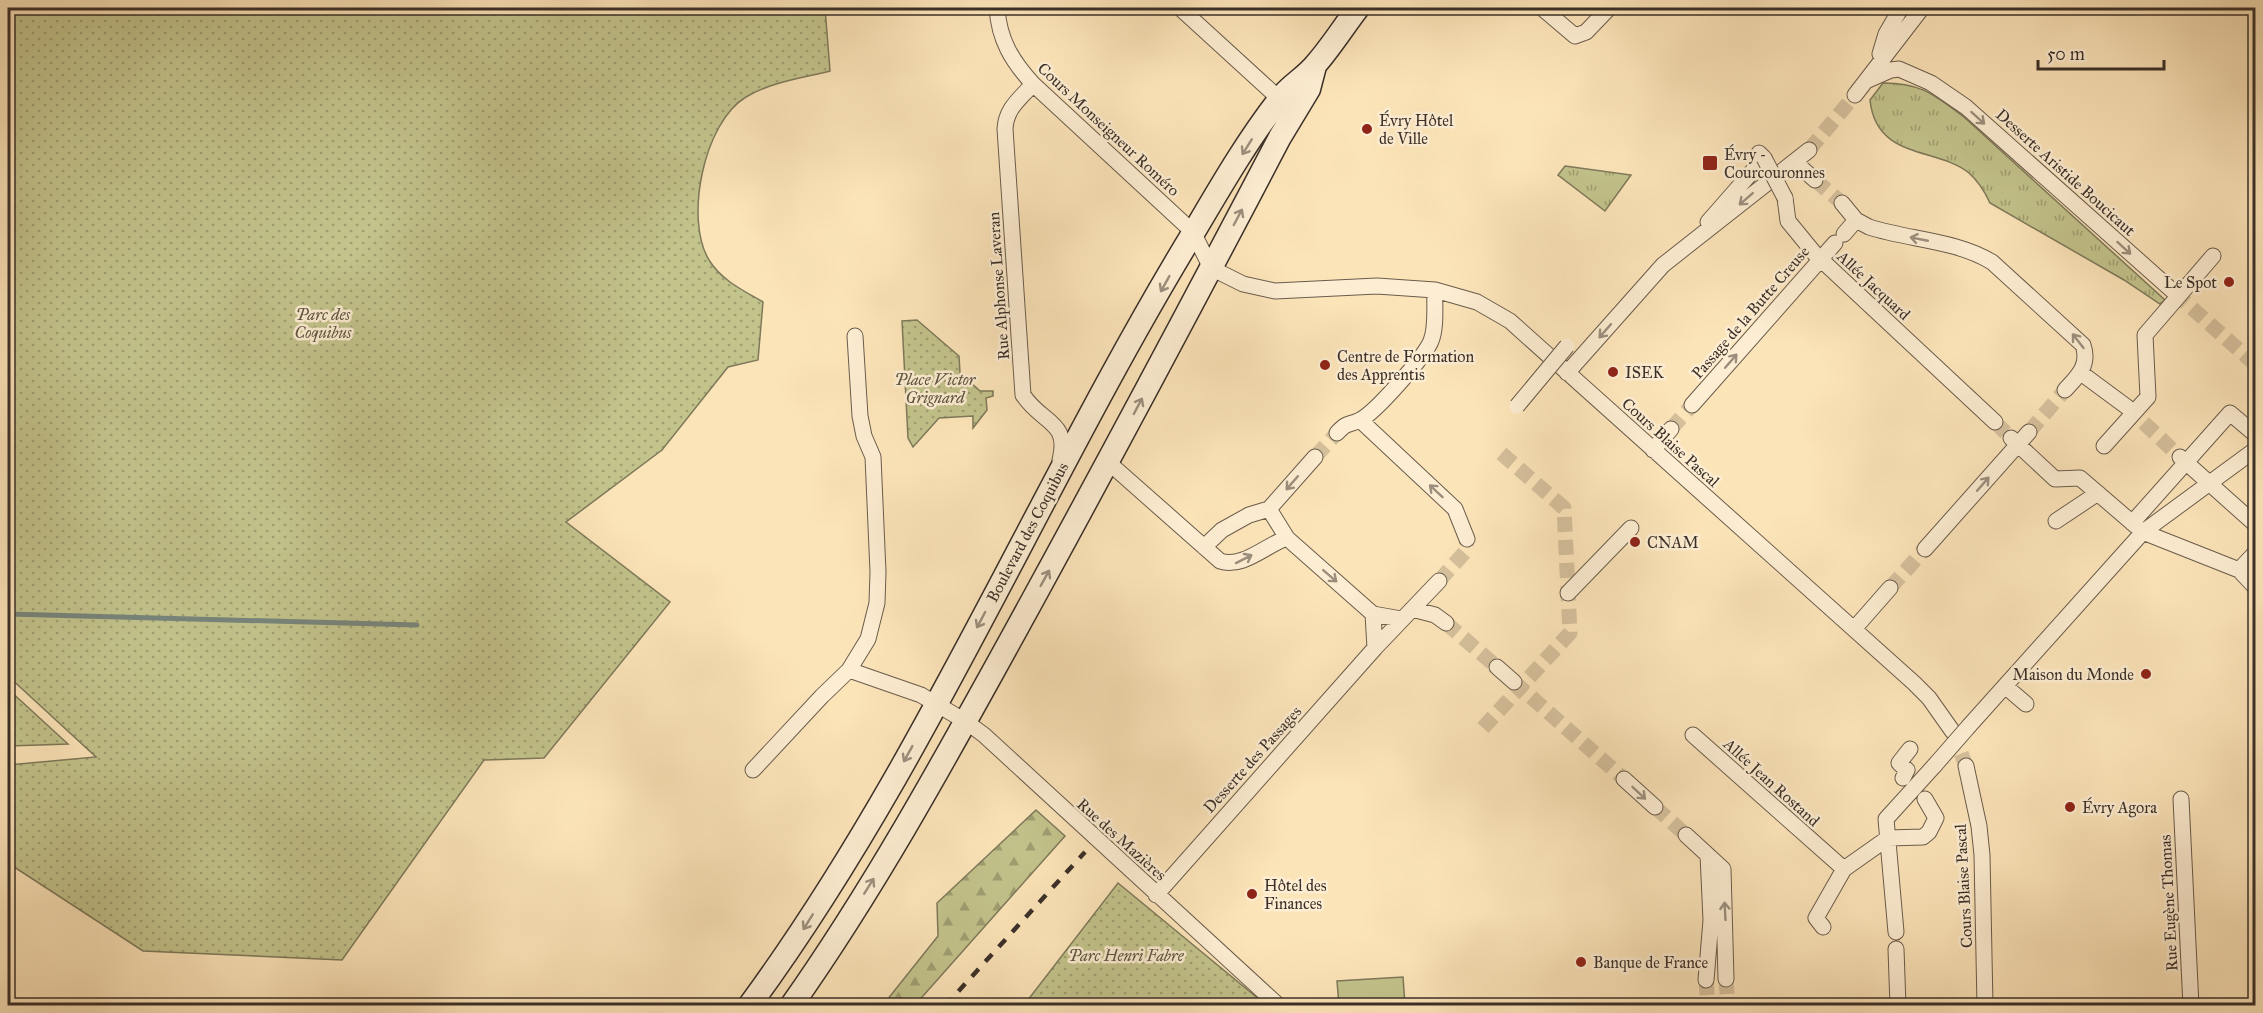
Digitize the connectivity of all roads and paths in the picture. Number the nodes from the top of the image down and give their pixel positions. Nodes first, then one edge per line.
1 (997, 8) edge
2 (1180, 8) edge
3 (1358, 8) edge
4 (1542, 8) edge
5 (1609, 8) edge
6 (1901, 8) edge
7 (1922, 8) edge
8 (1890, 38) junction
9 (1315, 66) junction
10 (1866, 81) junction
11 (1931, 83) junction
12 (1033, 84) junction
13 (1273, 93) dead end
14 (1855, 95) tunnel mouth
15 (1809, 150) tunnel mouth
16 (1796, 163) junction
17 (1815, 180) tunnel mouth
18 (1842, 203) tunnel mouth
19 (1856, 220) junction
20 (1194, 232) junction
21 (1666, 255) dead end
22 (2213, 256) dead end
23 (1211, 268) junction
24 (1436, 290) junction
25 (2175, 293) tunnel mouth
26 (855, 336) dead end
27 (1568, 346) dead end
28 (1567, 373) junction
29 (2081, 373) junction
30 (2065, 390) tunnel mouth
31 (1692, 405) tunnel mouth
32 (1517, 406) dead end
33 (2127, 407) tunnel mouth
34 (1360, 420) junction
35 (1995, 423) tunnel mouth
36 (1671, 429) tunnel mouth
37 (2029, 432) tunnel mouth
38 (1337, 433) tunnel mouth
39 (2256, 435) edge
40 (2015, 441) junction
41 (2104, 446) dead end
42 (2256, 449) edge
43 (1653, 450) junction
44 (1315, 457) tunnel mouth
45 (2182, 459) junction
46 (1108, 462) junction
47 (1055, 478) junction
48 (2209, 483) junction
49 (2098, 493) junction
50 (1269, 509) junction
51 (2056, 521) dead end
52 (2256, 525) edge
53 (2138, 527) junction
54 (1631, 528) dead end
55 (1287, 538) junction
56 (1467, 539) dead end
57 (1204, 547) junction
58 (1925, 549) tunnel mouth
59 (2256, 552) edge
60 (2239, 570) junction
61 (1439, 581) tunnel mouth
62 (1890, 588) tunnel mouth
63 (2256, 588) edge
64 (1568, 593) dead end
65 (1373, 614) junction
66 (1407, 614) junction
67 (1446, 623) tunnel mouth
68 (1854, 629) junction
69 (1375, 648) junction
70 (1497, 667) tunnel mouth
71 (849, 670) junction
72 (1514, 682) tunnel mouth
73 (2005, 686) junction
74 (936, 704) junction
75 (2026, 704) dead end
76 (965, 721) junction
77 (1962, 726) junction
78 (1693, 735) dead end
79 (1910, 749) dead end
80 (1966, 766) tunnel mouth
81 (753, 770) dead end
82 (1903, 778) dead end
83 (1624, 779) tunnel mouth
84 (1925, 799) dead end
85 (2181, 799) dead end
86 (1655, 807) tunnel mouth
87 (1686, 836) tunnel mouth
88 (1888, 838) junction
89 (1708, 855) junction
90 (1844, 869) junction
91 (1156, 895) junction
92 (1823, 927) dead end
93 (1895, 927) dead end
94 (1896, 949) dead end
95 (1726, 979) tunnel mouth
96 (1706, 980) tunnel mouth
97 (749, 1005) edge
98 (791, 1005) edge
99 (1279, 1005) edge
100 (1898, 1005) edge
101 (1985, 1005) edge
102 (2192, 1005) edge

1 - 12 street, Cours Monseigneur Roméro
2 - 13 street
3 - 9 main road, Boulevard des Coquibus
4 - 5 street
6 - 8 street
7 - 8 street
8 - 10 street
8 - 11 street
9 -> 20 main road, Boulevard des Coquibus
23 -> 9 main road, Boulevard des Coquibus
10 - 11 street
10 - 14 street
11 -> 25 street, Desserte Aristide Boucicaut
12 - 20 street, Cours Monseigneur Roméro
12 - 47 street, Rue Alphonse Laveran
15 - 16 street
16 - 17 street
16 -> 28 street
18 - 19 street
29 -> 19 street
31 -> 19 street, Passage de la Butte Creuse
20 - 23 street, Cours Monseigneur Roméro
20 -> 47 main road, Boulevard des Coquibus
21 - 35 street, Allée Jacquard, bridge
22 - 41 street
23 - 24 street, Cours Blaise Pascal
46 -> 23 main road, Boulevard des Coquibus
24 - 28 street, Cours Blaise Pascal
24 - 34 street
26 - 71 street
27 - 32 street, bridge
28 - 43 street, Cours Blaise Pascal
29 - 30 street
29 - 33 street
34 - 38 street
56 -> 34 street
36 - 43 street
37 - 40 street
39 - 45 street
40 - 49 street
58 -> 40 street
42 - 48 street
43 - 68 street, Cours Blaise Pascal
44 -> 50 street
45 - 48 street
45 - 53 street
46 - 57 street
76 -> 46 main road, Boulevard des Coquibus
47 -> 74 main road, Boulevard des Coquibus
48 - 52 street
48 - 53 street
49 - 51 street
49 - 53 street
50 - 55 street
50 - 57 street
53 - 60 street
53 - 73 street
54 - 64 street
57 -> 55 street
55 -> 65 street
59 - 60 street
60 - 63 street
61 - 66 street, Desserte des Passages
62 - 68 street
65 - 66 street
65 - 69 street
66 - 67 street
66 - 69 street, Desserte des Passages
68 - 77 street, Cours Blaise Pascal
69 - 91 street, Desserte des Passages
70 - 72 street
71 - 74 street, Rue des Mazières
71 - 81 street
73 - 75 street
73 - 77 street
74 - 76 street, Rue des Mazières
74 -> 97 main road, Boulevard des Coquibus
76 - 91 street, Rue des Mazières
98 -> 76 main road, Boulevard des Coquibus
77 - 88 street, bridge
78 - 90 street, Allée Jean Rostand
79 - 82 street
80 - 101 street, Cours Blaise Pascal
83 -> 86 street
84 - 88 street
85 - 102 street, Rue Eugène Thomas
87 - 89 street
88 - 90 street
88 - 93 street
95 -> 89 street
89 - 96 street
90 - 92 street
91 - 99 street, Rue des Mazières
94 - 100 street

